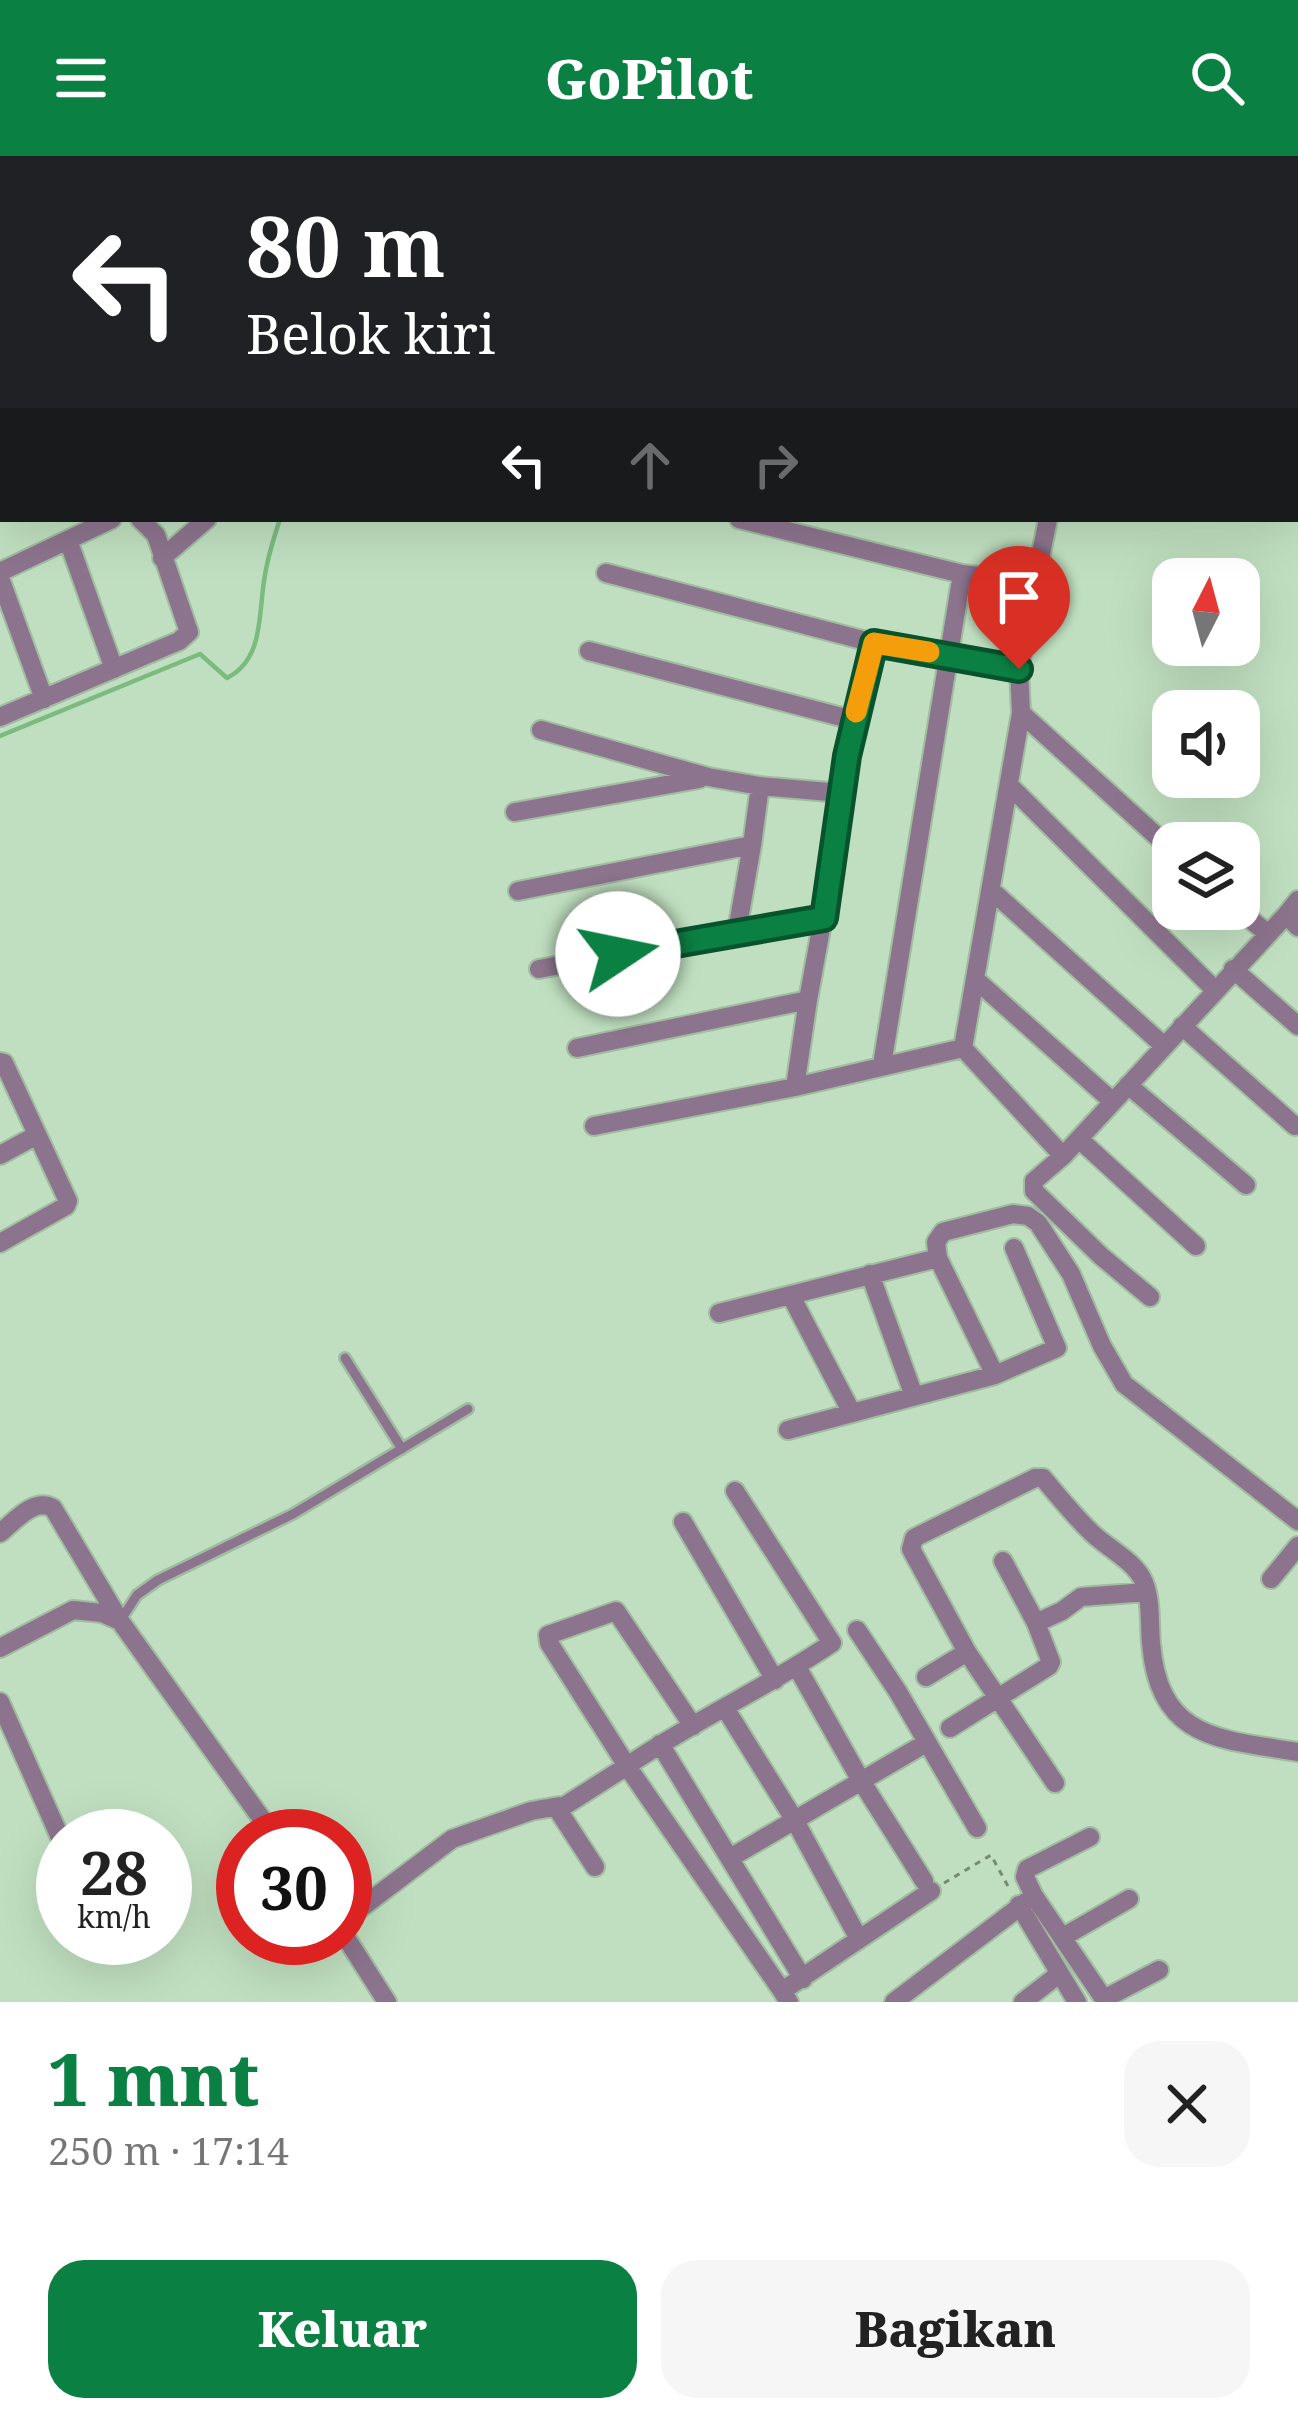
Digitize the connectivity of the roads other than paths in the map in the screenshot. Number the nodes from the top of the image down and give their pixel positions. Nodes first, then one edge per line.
1 (106, 522) edge
2 (143, 522) edge
3 (204, 522) edge
4 (752, 522) edge
5 (1047, 522) edge
6 (68, 540) junction
7 (162, 558) junction
8 (606, 573) dead end
9 (962, 574) junction
10 (0, 575) edge
11 (1035, 583) junction
12 (874, 643) junction
13 (589, 651) dead end
14 (950, 655) junction
15 (114, 669) junction
16 (1019, 669) junction
17 (44, 699) junction
18 (1022, 712) junction
19 (0, 717) edge
20 (854, 720) junction
21 (541, 730) dead end
22 (708, 777) junction
23 (1009, 785) junction
24 (760, 786) junction
25 (841, 793) junction
26 (514, 812) dead end
27 (1152, 832) edge
28 (752, 845) junction
29 (991, 890) junction
30 (518, 891) dead end
31 (1294, 914) edge
32 (824, 918) junction
33 (1260, 927) edge
34 (737, 931) junction
35 (1268, 934) junction
36 (539, 969) dead end
37 (1233, 969) junction
38 (975, 979) junction
39 (1215, 990) junction
40 (808, 1000) junction
41 (1182, 1026) junction
42 (1298, 1026) edge
43 (1164, 1046) junction
44 (577, 1048) dead end
45 (963, 1048) junction
46 (0, 1062) edge
47 (883, 1065) junction
48 (1128, 1085) junction
49 (795, 1087) junction
50 (1112, 1102) junction
51 (594, 1126) dead end
52 (1295, 1126) edge
53 (37, 1135) junction
54 (1078, 1139) junction
55 (0, 1156) edge
56 (1063, 1156) junction
57 (1246, 1184) dead end
58 (0, 1243) edge
59 (1196, 1246) dead end
60 (1014, 1248) dead end
61 (938, 1258) junction
62 (870, 1274) junction
63 (791, 1296) junction
64 (1150, 1297) dead end
65 (718, 1312) dead end
66 (345, 1358) dead end
67 (994, 1375) junction
68 (914, 1396) junction
69 (468, 1408) dead end
70 (852, 1413) junction
71 (788, 1430) dead end
72 (402, 1449) junction
73 (735, 1491) dead end
74 (1298, 1521) edge
75 (683, 1522) dead end
76 (0, 1533) edge
77 (1298, 1546) edge
78 (1004, 1561) dead end
79 (1271, 1579) dead end
80 (1147, 1592) junction
81 (120, 1621) junction
82 (1036, 1623) junction
83 (857, 1630) dead end
84 (0, 1648) edge
85 (968, 1652) junction
86 (797, 1667) junction
87 (926, 1677) dead end
88 (775, 1680) junction
89 (999, 1699) junction
90 (0, 1702) edge
91 (725, 1708) junction
92 (693, 1726) junction
93 (950, 1728) dead end
94 (926, 1743) junction
95 (660, 1744) junction
96 (1298, 1752) edge
97 (627, 1766) junction
98 (860, 1779) junction
99 (1055, 1783) dead end
100 (559, 1806) junction
101 (47, 1809) edge
102 (255, 1809) edge
103 (794, 1819) junction
104 (976, 1828) dead end
105 (1090, 1837) dead end
106 (730, 1858) junction
107 (595, 1867) dead end
108 (1129, 1899) dead end
109 (372, 1900) edge
110 (1026, 1900) junction
111 (1063, 1937) junction
112 (859, 1940) junction
113 (363, 1965) edge
114 (1160, 1970) dead end
115 (1059, 1974) junction
116 (803, 1979) junction
117 (786, 1996) edge
118 (1105, 2000) edge
119 (387, 2002) edge
120 (894, 2002) edge
121 (1023, 2002) edge
122 (1077, 2002) edge

1 - 6 street
2 - 7 street
3 - 7 street
4 - 9 street
5 - 11 street
6 - 10 street
6 - 15 street
7 - 15 street
8 - 12 street
9 - 11 street
9 - 14 street
10 - 17 street
11 - 16 street
12 - 14 street
12 - 20 street
13 - 20 street
14 - 16 street
14 - 47 street
15 - 17 street
16 - 18 street
17 - 19 street
18 - 23 street
18 - 27 street
20 - 25 street
21 - 22 street
22 - 24 street
22 - 26 street
23 - 29 street
23 - 39 street
24 - 25 street
24 - 28 street
25 - 32 street
28 - 30 street
28 - 34 street
29 - 38 street
29 - 43 street
31 - 35 street
32 - 34 street
32 - 40 street
33 - 35 street
34 - 36 street
35 - 37 street
37 - 39 street
37 - 42 street
38 - 45 street
38 - 50 street
39 - 41 street
40 - 44 street
40 - 49 street
41 - 43 street
41 - 52 street
43 - 48 street
45 - 47 street
45 - 56 street
46 - 53 street
47 - 49 street
48 - 50 street
48 - 57 street
49 - 51 street
50 - 54 street
53 - 55 street
53 - 58 street
54 - 56 street
54 - 59 street
56 - 64 street
60 - 67 street
61 - 62 street
61 - 67 street
61 - 74 street
62 - 63 street
62 - 68 street
63 - 65 street
63 - 70 street
66 - 72 lane
67 - 68 street
68 - 70 street
69 - 72 lane
70 - 71 street
72 - 81 lane
73 - 86 street
75 - 88 street
76 - 81 street
77 - 79 street
78 - 82 street
80 - 82 street
80 - 85 street
80 - 96 street
81 - 84 street
81 - 102 street
82 - 89 street
83 - 94 street
85 - 87 street
85 - 89 street
86 - 88 street
86 - 98 street
88 - 91 street
89 - 93 street
89 - 99 street
90 - 101 street
91 - 92 street
91 - 103 street
92 - 95 street
92 - 97 street
94 - 98 street
94 - 104 street
95 - 97 street
95 - 106 street
97 - 100 street
97 - 117 street
98 - 103 street
98 - 112 street
100 - 107 street
100 - 109 street
103 - 106 street
103 - 112 street
105 - 110 street
106 - 116 street
108 - 111 street
110 - 111 street
110 - 115 street
110 - 120 street
111 - 118 street
112 - 116 street
113 - 119 street
114 - 118 street
115 - 121 street
115 - 122 street
116 - 117 street

